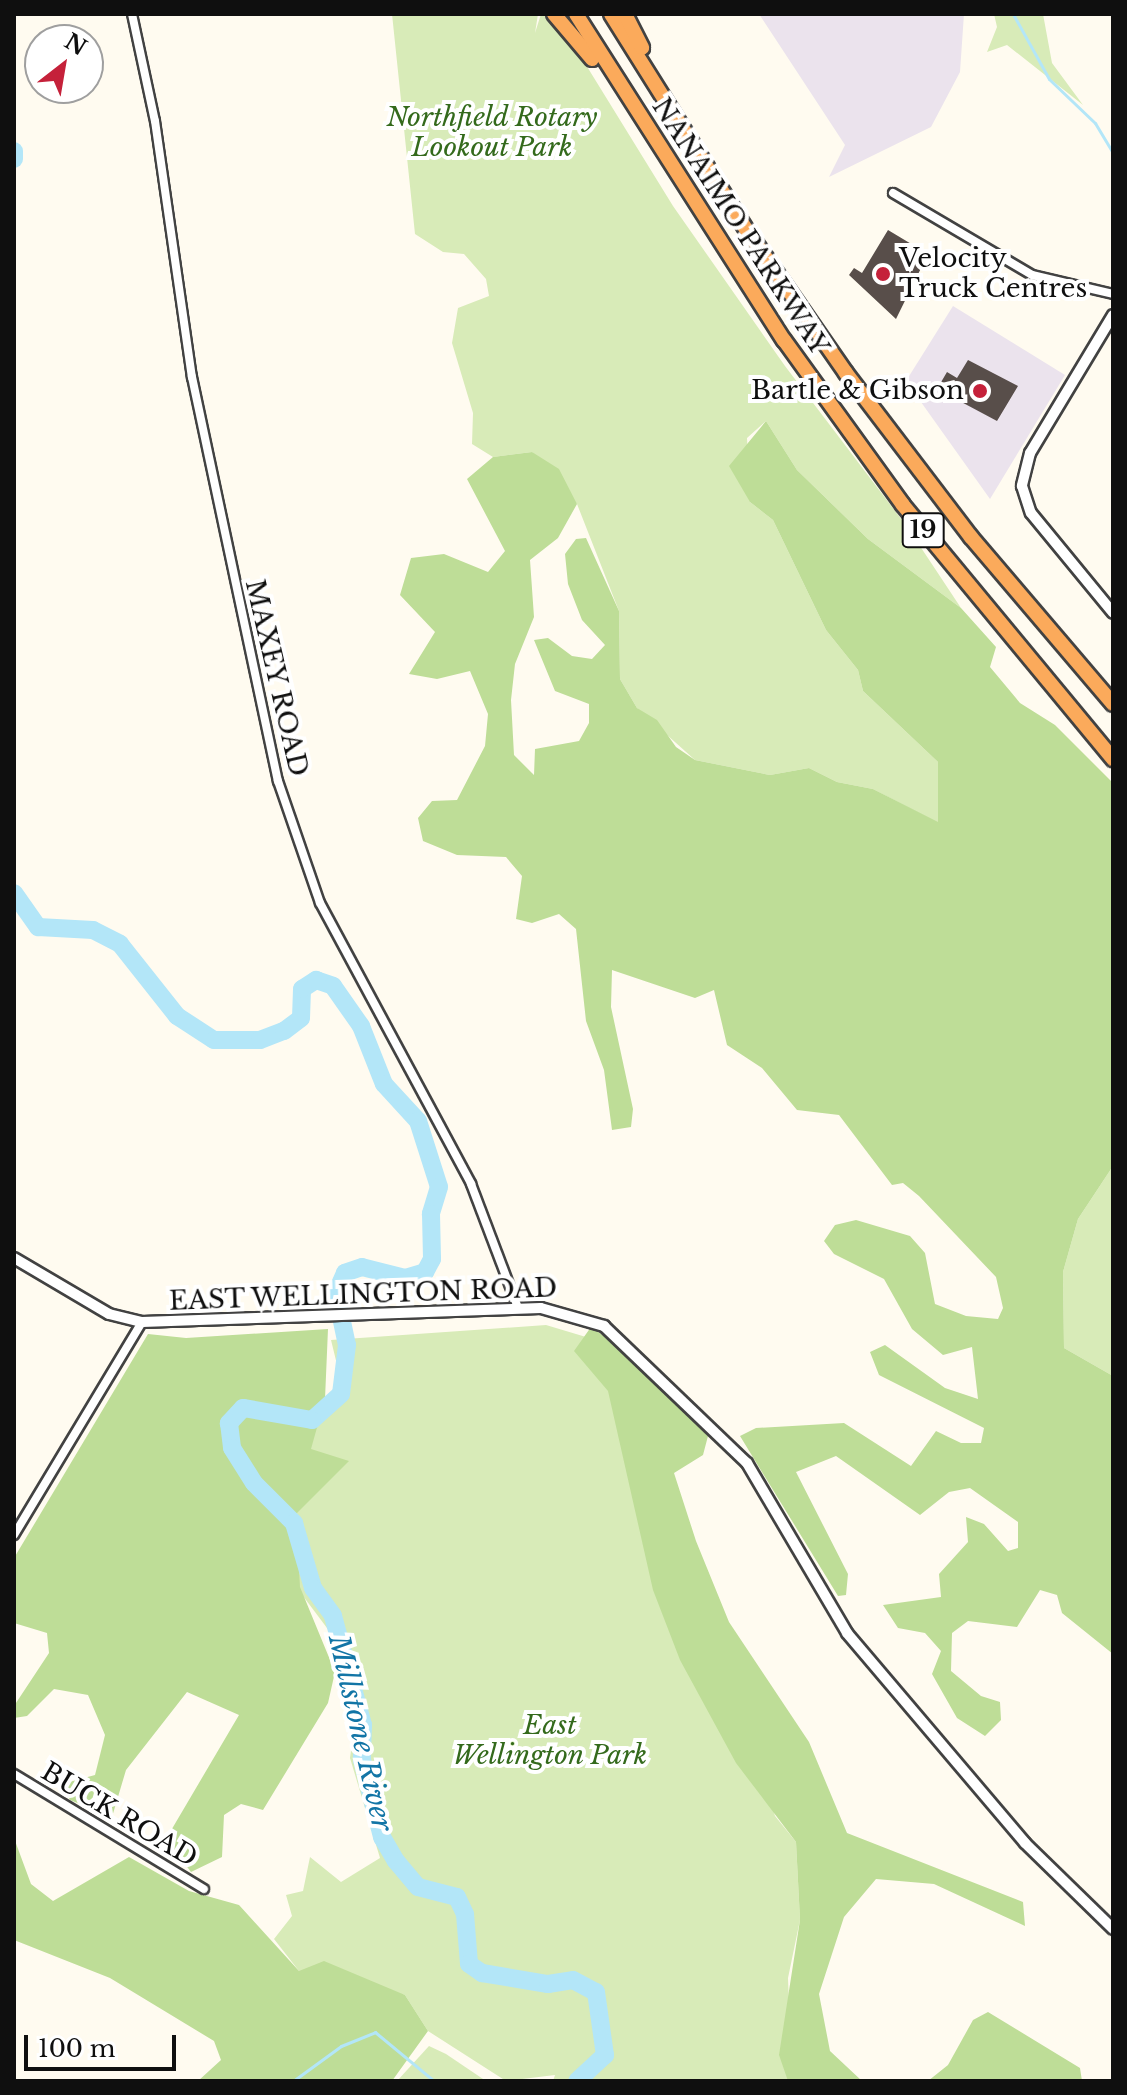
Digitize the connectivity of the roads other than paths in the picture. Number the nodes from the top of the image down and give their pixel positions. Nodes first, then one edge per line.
1 (132, 14) edge
2 (554, 14) edge
3 (576, 14) edge
4 (611, 14) edge
5 (625, 14) edge
6 (893, 193) dead end
7 (748, 289) junction
8 (786, 289) junction
9 (1113, 294) edge
10 (1113, 315) edge
11 (1113, 613) edge
12 (1113, 704) edge
13 (1113, 759) edge
14 (14, 1258) edge
15 (518, 1308) junction
16 (142, 1322) junction
17 (14, 1535) edge
18 (14, 1774) edge
19 (204, 1889) dead end
20 (1113, 1929) edge

1 - 15 street, MAXEY ROAD
2 - 7 highway
3 - 7 highway, NANAIMO PARKWAY / 19
4 - 8 highway, NANAIMO PARKWAY / 19
5 - 8 highway
6 - 9 street
7 - 13 highway, NANAIMO PARKWAY / 19
8 - 12 highway, NANAIMO PARKWAY / 19
10 - 11 street
14 - 16 street, EAST WELLINGTON ROAD
15 - 16 street, EAST WELLINGTON ROAD
15 - 20 street, EAST WELLINGTON ROAD
16 - 17 street
18 - 19 street, BUCK ROAD

